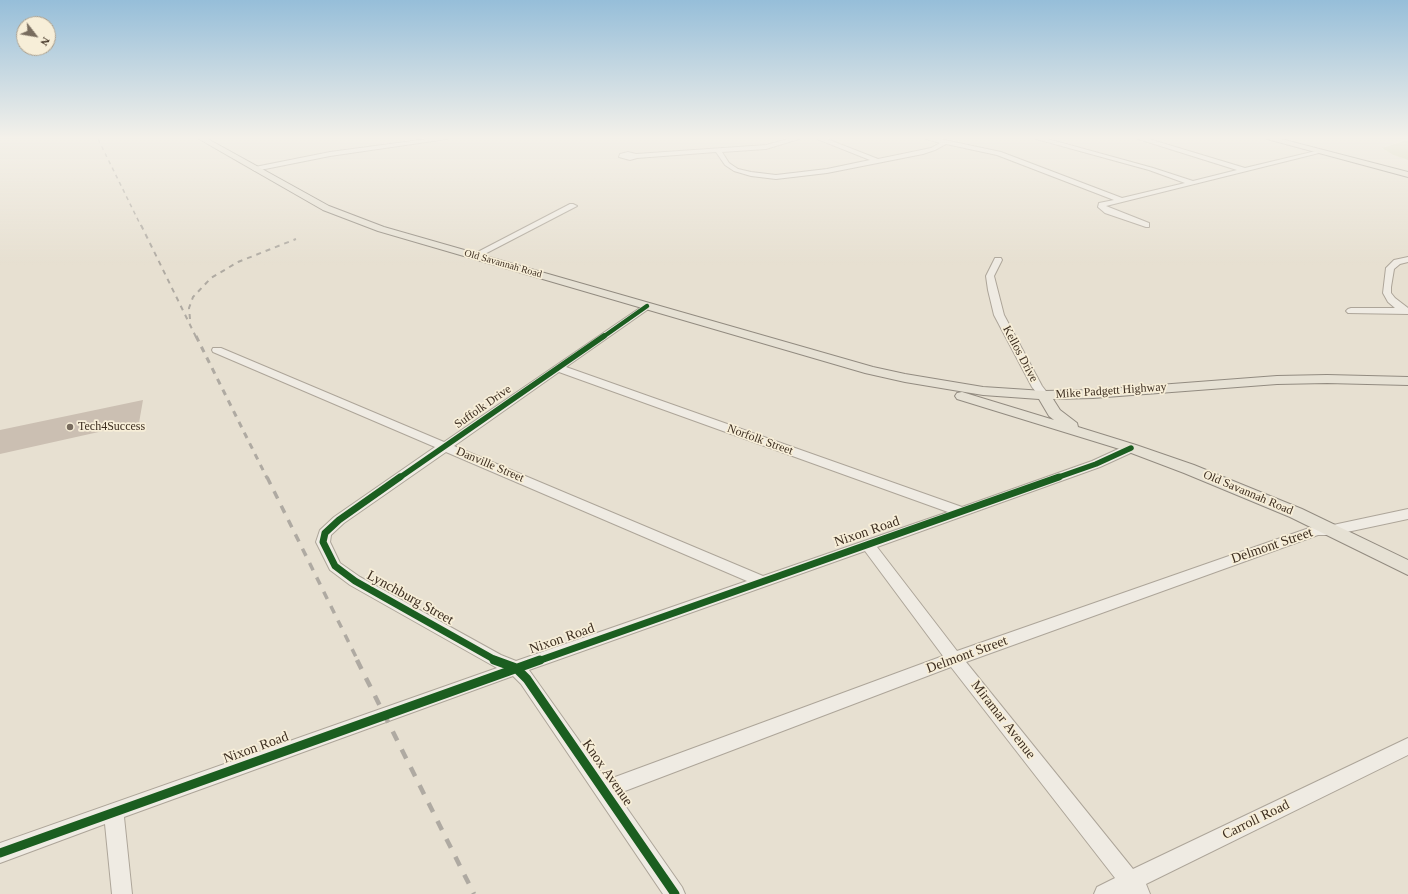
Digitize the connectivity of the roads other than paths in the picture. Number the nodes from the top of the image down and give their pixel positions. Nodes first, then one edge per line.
1 (276, 181) edge
2 (1070, 181) edge
3 (1185, 181) edge
4 (1201, 181) edge
5 (1192, 183) junction
6 (1120, 200) junction
7 (573, 206) dead end
8 (1146, 225) dead end
9 (474, 256) junction
10 (1408, 259) edge
11 (998, 260) dead end
12 (646, 306) junction
13 (1351, 311) dead end
14 (1406, 311) edge
15 (217, 350) dead end
16 (818, 355) joint
17 (558, 368) junction
18 (905, 378) junction
19 (1408, 381) edge
20 (1044, 395) junction
21 (1082, 433) junction
22 (446, 446) junction
23 (1131, 448) junction
24 (962, 512) junction
25 (1408, 514) edge
26 (331, 526) joint
27 (1333, 530) junction
28 (868, 545) junction
29 (1408, 568) edge
30 (763, 582) junction
31 (954, 659) junction
32 (516, 668) junction
33 (1408, 746) edge
34 (604, 790) junction
35 (114, 813) junction
36 (0, 853) edge
37 (1135, 887) edge
38 (122, 894) edge
39 (675, 894) edge
40 (1104, 894) edge

1 - 9 main road, Old Savannah Road
2 - 6 street
3 - 5 street
4 - 5 street
5 - 6 street
6 - 8 street
7 - 9 street
9 - 12 main road, Old Savannah Road
10 - 14 street
11 - 20 street, Kellos Drive
12 - 16 main road, Old Savannah Road
12 - 17 street, Suffolk Drive
13 - 14 street
15 - 22 street, Danville Street
16 - 18 main road, Mike Padgett Highway
17 - 22 street, Suffolk Drive
17 - 24 street, Norfolk Street
18 - 20 main road, Mike Padgett Highway
18 - 21 main road, Old Savannah Road
19 - 20 main road, Mike Padgett Highway
20 - 21 main road, Kellos Drive
21 - 23 main road, Old Savannah Road
22 - 26 street, Suffolk Drive
22 - 30 street, Danville Street
23 - 24 street, Nixon Road
23 - 27 main road, Old Savannah Road
24 - 28 street, Nixon Road
25 - 27 street, Delmont Street
26 - 32 street, Lynchburg Street
27 - 29 main road, Old Savannah Road
27 - 31 street, Delmont Street
28 - 30 street, Nixon Road
28 - 31 street, Miramar Avenue
30 - 32 street, Nixon Road
31 - 34 street, Delmont Street
31 - 37 street, Miramar Avenue
32 - 34 street, Knox Avenue
32 - 35 street, Nixon Road
33 - 37 street, Carroll Road
34 - 39 street, Knox Avenue
35 - 36 street, Nixon Road
35 - 38 street
37 - 40 street, Carroll Road

